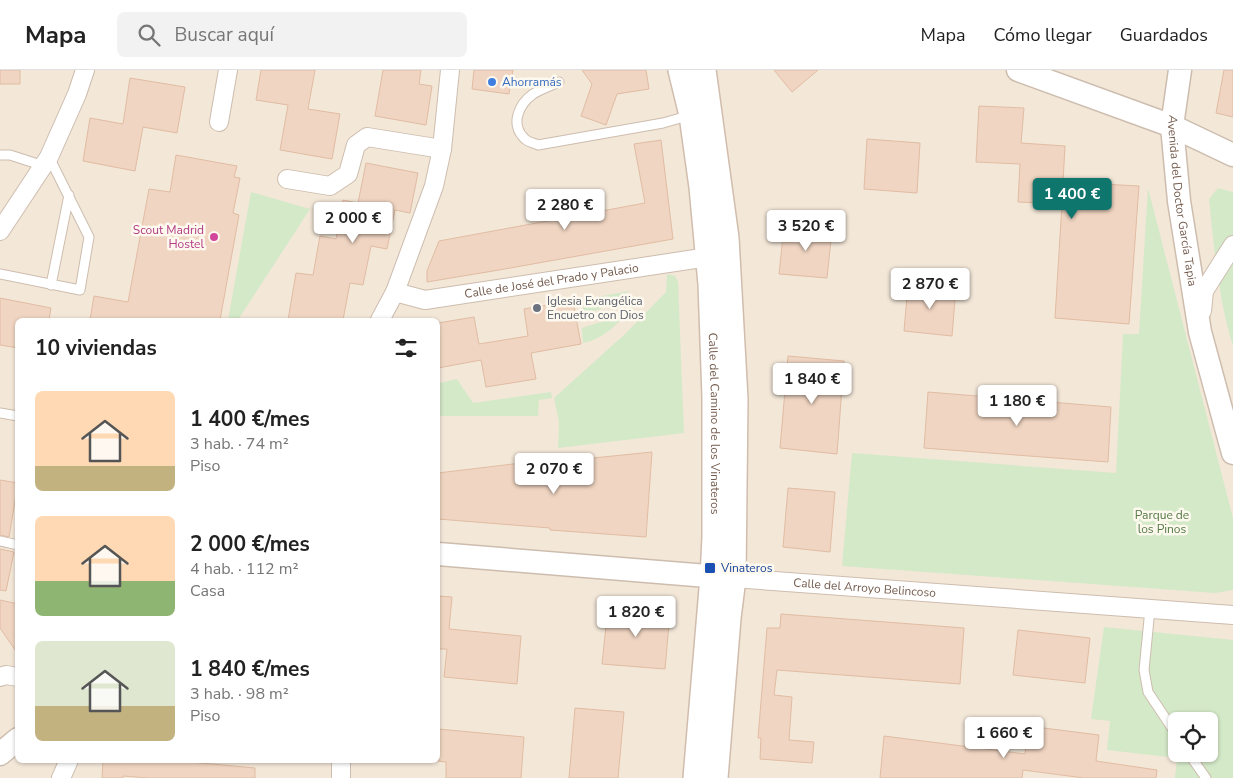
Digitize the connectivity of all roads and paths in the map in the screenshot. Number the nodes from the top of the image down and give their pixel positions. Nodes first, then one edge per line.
1 (85, 70) edge
2 (228, 70) edge
3 (450, 70) edge
4 (682, 70) edge
5 (703, 70) edge
6 (1018, 70) edge
7 (1180, 70) edge
8 (559, 82) dead end
9 (692, 115) junction
10 (219, 122) dead end
11 (1172, 126) junction
12 (442, 149) junction
13 (0, 155) edge
14 (1233, 155) edge
15 (47, 161) junction
16 (287, 179) dead end
17 (69, 195) junction
18 (0, 231) edge
19 (1233, 245) edge
20 (708, 257) junction
21 (0, 274) edge
22 (51, 285) junction
23 (395, 292) junction
24 (381, 318) edge
25 (1200, 332) junction
26 (0, 413) edge
27 (15, 416) edge
28 (1233, 453) edge
29 (0, 541) edge
30 (15, 544) edge
31 (440, 554) edge
32 (723, 577) junction
33 (1150, 609) junction
34 (1233, 615) edge
35 (1168, 722) edge
36 (15, 742) edge
37 (0, 754) edge
38 (1195, 762) edge
39 (68, 763) edge
40 (341, 763) edge
41 (61, 778) edge
42 (341, 778) edge
43 (696, 778) edge
44 (715, 778) edge
45 (1206, 778) edge

1 - 15 street
2 - 10 street
3 - 12 street
4 - 9 main road, Calle del Camino de los Vinateros
5 - 32 main road, Calle del Camino de los Vinateros
6 - 11 street
7 - 11 street, Avenida del Doctor García Tapia
8 - 9 lane
9 - 20 main road, Calle del Camino de los Vinateros
11 - 14 street
11 - 25 street, Avenida del Doctor García Tapia
12 - 16 street
12 - 23 street
13 - 15 lane
15 - 17 lane
15 - 18 street
17 - 22 lane
17 - 22 lane
19 - 25 street, Avenida del Doctor García Tapia
20 - 23 street, Calle de José del Prado y Palacio
20 - 32 main road, Calle del Camino de los Vinateros
21 - 22 lane
23 - 24 street
25 - 28 street, Avenida del Doctor García Tapia
26 - 27 lane
29 - 30 lane
31 - 32 street, Calle del Arroyo Belincoso
32 - 33 street, Calle del Arroyo Belincoso
32 - 43 main road, Calle del Camino de los Vinateros
32 - 44 main road, Calle del Camino de los Vinateros
33 - 34 street, Calle del Arroyo Belincoso
33 - 35 lane
36 - 37 street
38 - 45 lane
39 - 41 street
40 - 42 street

